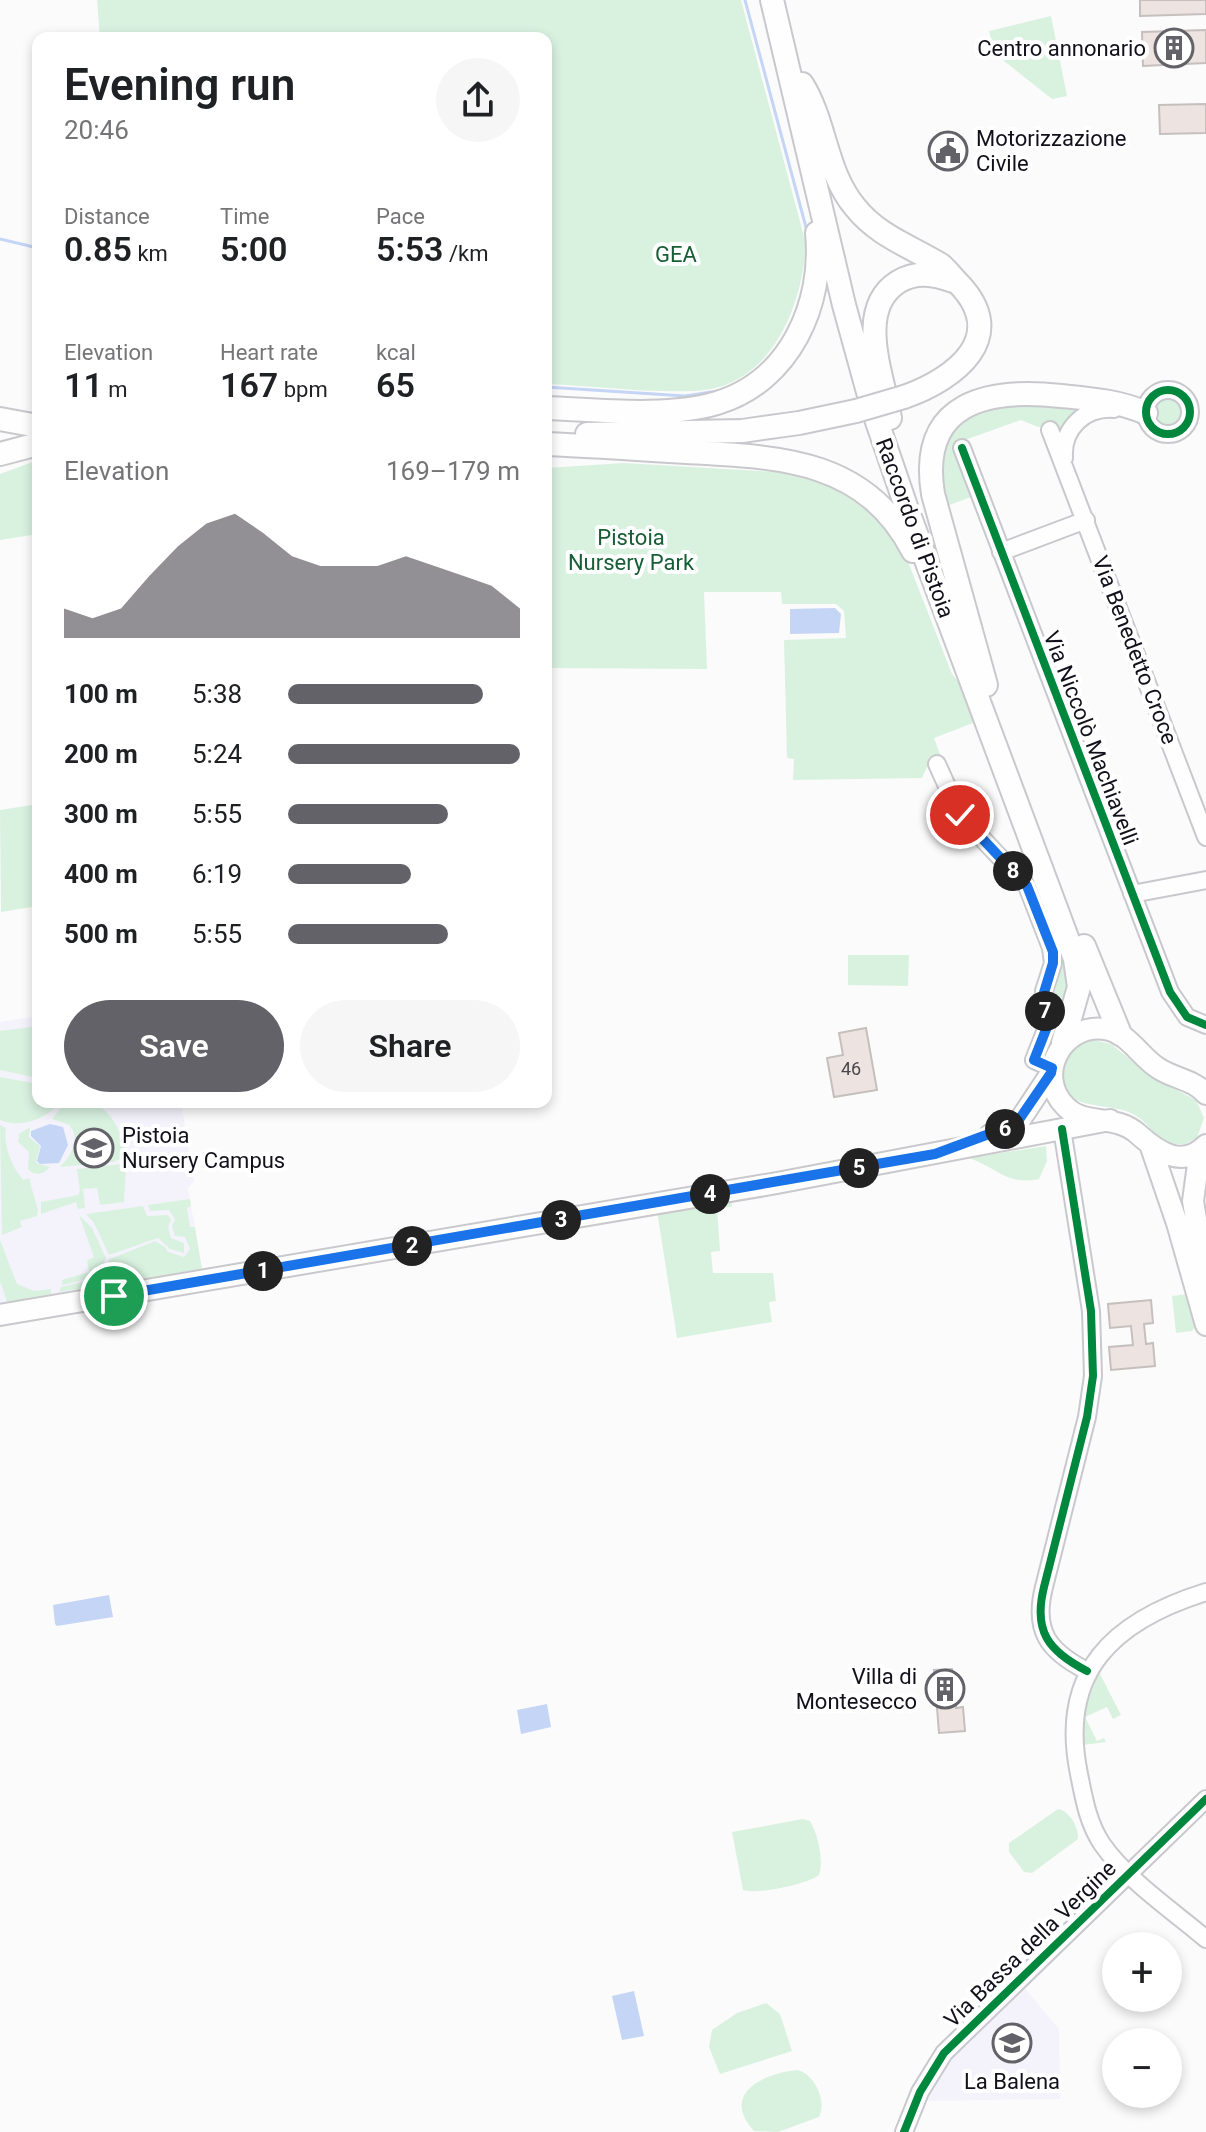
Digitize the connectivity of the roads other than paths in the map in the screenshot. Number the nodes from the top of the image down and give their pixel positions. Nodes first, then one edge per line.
1 (772, 0) edge
2 (783, 0) edge
3 (802, 84) junction
4 (811, 168) junction
5 (957, 282) junction
6 (1187, 400) junction
7 (552, 408) edge
8 (1206, 410) edge
9 (1146, 416) junction
10 (552, 417) edge
11 (1206, 417) edge
12 (0, 419) edge
13 (32, 425) edge
14 (1186, 426) junction
15 (891, 427) junction
16 (1050, 430) dead end
17 (631, 432) junction
18 (32, 434) edge
19 (0, 436) edge
20 (552, 440) edge
21 (552, 441) edge
22 (32, 446) edge
23 (962, 448) dead end
24 (0, 454) edge
25 (1064, 463) junction
26 (1086, 520) junction
27 (1001, 552) junction
28 (947, 615) junction
29 (986, 685) junction
30 (937, 764) dead end
31 (1206, 837) edge
32 (1206, 880) edge
33 (1132, 894) junction
34 (1206, 1025) edge
35 (1120, 1034) junction
36 (1063, 1043) junction
37 (1052, 1071) junction
38 (1202, 1088) edge
39 (1110, 1120) junction
40 (1062, 1129) junction
41 (1151, 1147) junction
42 (1203, 1147) edge
43 (941, 1153) junction
44 (1206, 1280) edge
45 (0, 1315) edge
46 (1206, 1325) edge
47 (1206, 1592) edge
48 (1087, 1671) junction
49 (1206, 1799) edge
50 (1129, 1872) junction
51 (1206, 1939) edge
52 (904, 2132) edge

1 - 4 highway, Raccordo di Pistoia
2 - 3 highway, Raccordo di Pistoia
3 - 5 highway
3 - 15 highway, Raccordo di Pistoia
4 - 7 highway
4 - 28 highway, Raccordo di Pistoia
5 - 15 highway
5 - 17 highway, bridge
6 - 8 street
6 - 9 street
6 - 14 street
9 - 14 street
9 - 25 street
9 - 29 highway
10 - 17 highway
11 - 14 street
12 - 13 highway
15 - 29 highway, Raccordo di Pistoia
16 - 25 street, Via Benedetto Croce
17 - 20 highway
18 - 19 highway
21 - 28 highway
22 - 24 highway
23 - 27 street, Via Niccolò Machiavelli
25 - 26 street, Via Benedetto Croce
26 - 27 street
26 - 31 street, Via Benedetto Croce
27 - 33 street, Via Niccolò Machiavelli
28 - 36 highway, Raccordo di Pistoia
29 - 35 highway, Raccordo di Pistoia
30 - 37 street
32 - 33 street
33 - 34 street, Via Niccolò Machiavelli
35 - 36 main road
35 - 38 main road
36 - 37 main road
37 - 39 main road
37 - 43 main road
39 - 40 main road
39 - 41 main road
40 - 43 main road
40 - 48 street
41 - 42 main road
41 - 46 main road
42 - 44 main road
43 - 45 main road
47 - 48 street
48 - 50 street
49 - 50 street, Via Bassa della Vergine
50 - 51 street
50 - 52 street, Via Bassa della Vergine

